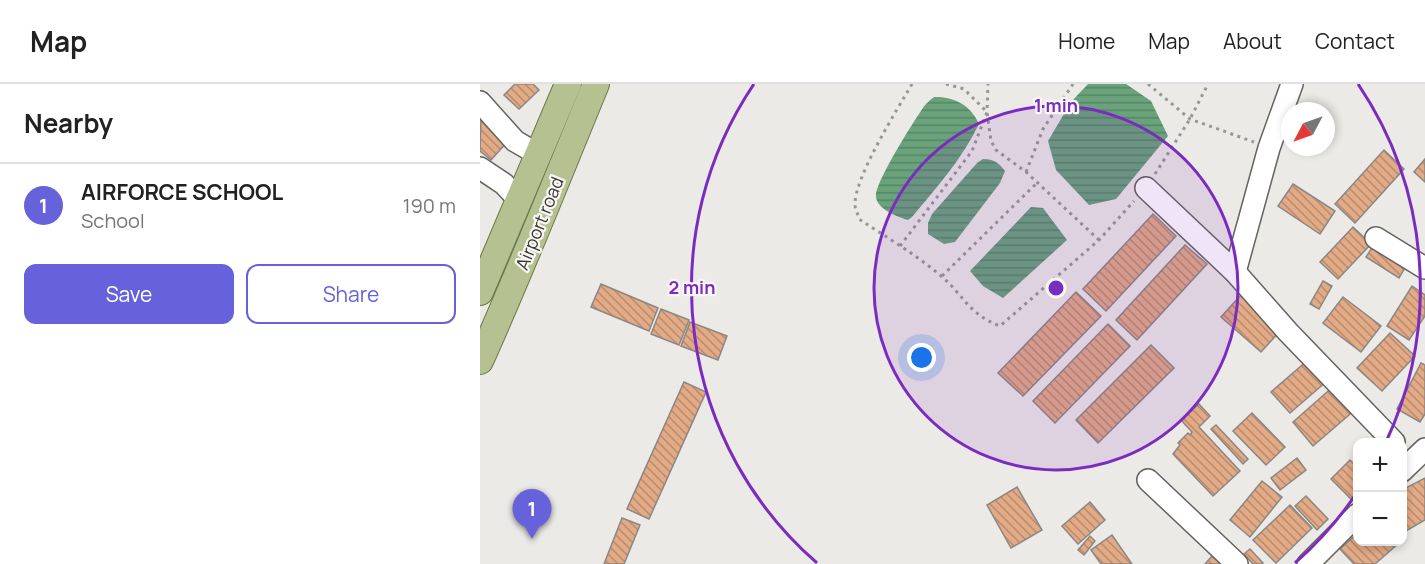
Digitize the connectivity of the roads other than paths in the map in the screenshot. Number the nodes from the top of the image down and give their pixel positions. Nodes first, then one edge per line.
1 (568, 84) edge
2 (596, 84) edge
3 (1292, 84) edge
4 (480, 102) edge
5 (539, 155) junction
6 (480, 168) edge
7 (1146, 188) road end
8 (519, 200) junction
9 (1376, 238) dead end
10 (1425, 268) edge
11 (1235, 272) junction
12 (480, 292) edge
13 (480, 361) edge
14 (1390, 438) edge
15 (1148, 480) dead end
16 (1353, 519) edge
17 (1237, 564) edge
18 (1308, 564) edge

1 - 5 main road, Airport road
2 - 13 main road, Airport road
3 - 11 street
4 - 5 street
5 - 8 main road, Airport road
6 - 8 street
7 - 11 street
8 - 12 main road, Airport road
9 - 10 street
11 - 14 street
15 - 17 street
16 - 18 street

